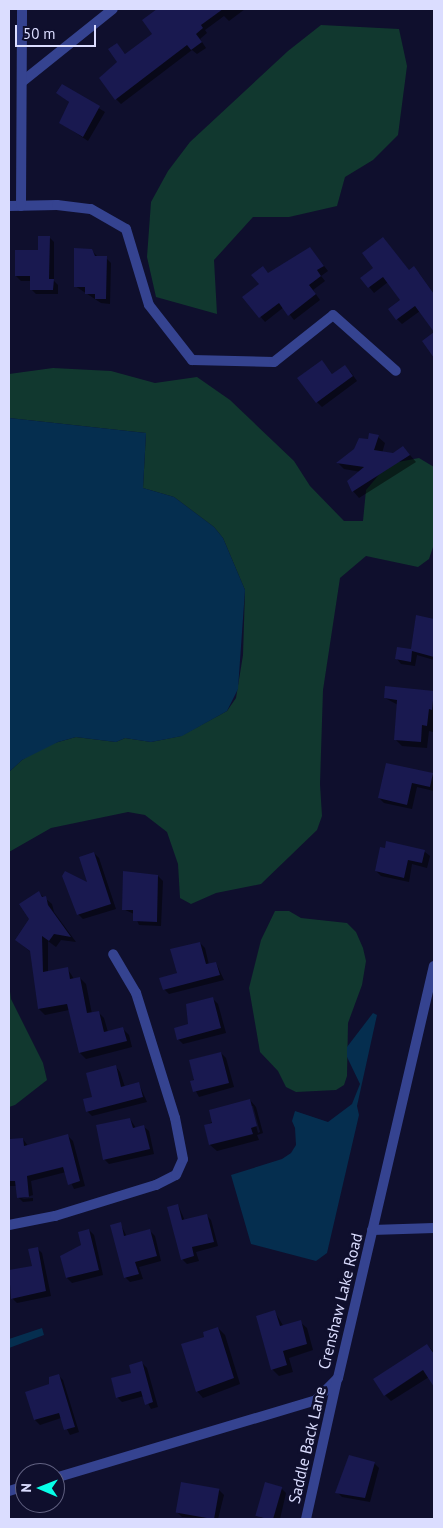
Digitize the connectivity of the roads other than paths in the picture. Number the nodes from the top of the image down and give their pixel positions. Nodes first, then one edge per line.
1 (22, 9) edge
2 (113, 9) edge
3 (23, 81) junction
4 (9, 206) edge
5 (21, 206) junction
6 (396, 371) dead end
7 (113, 954) dead end
8 (434, 966) edge
9 (9, 1225) edge
10 (434, 1228) edge
11 (372, 1230) junction
12 (338, 1378) junction
13 (65, 1475) edge
14 (306, 1519) edge

1 - 3 street
2 - 3 street
3 - 5 street
4 - 5 street
5 - 6 street
7 - 9 street
8 - 11 street, Crenshaw Lake Road
10 - 11 street
11 - 12 street, Crenshaw Lake Road
12 - 13 street, Crenshaw Lake Road
12 - 14 street, Saddle Back Lane

